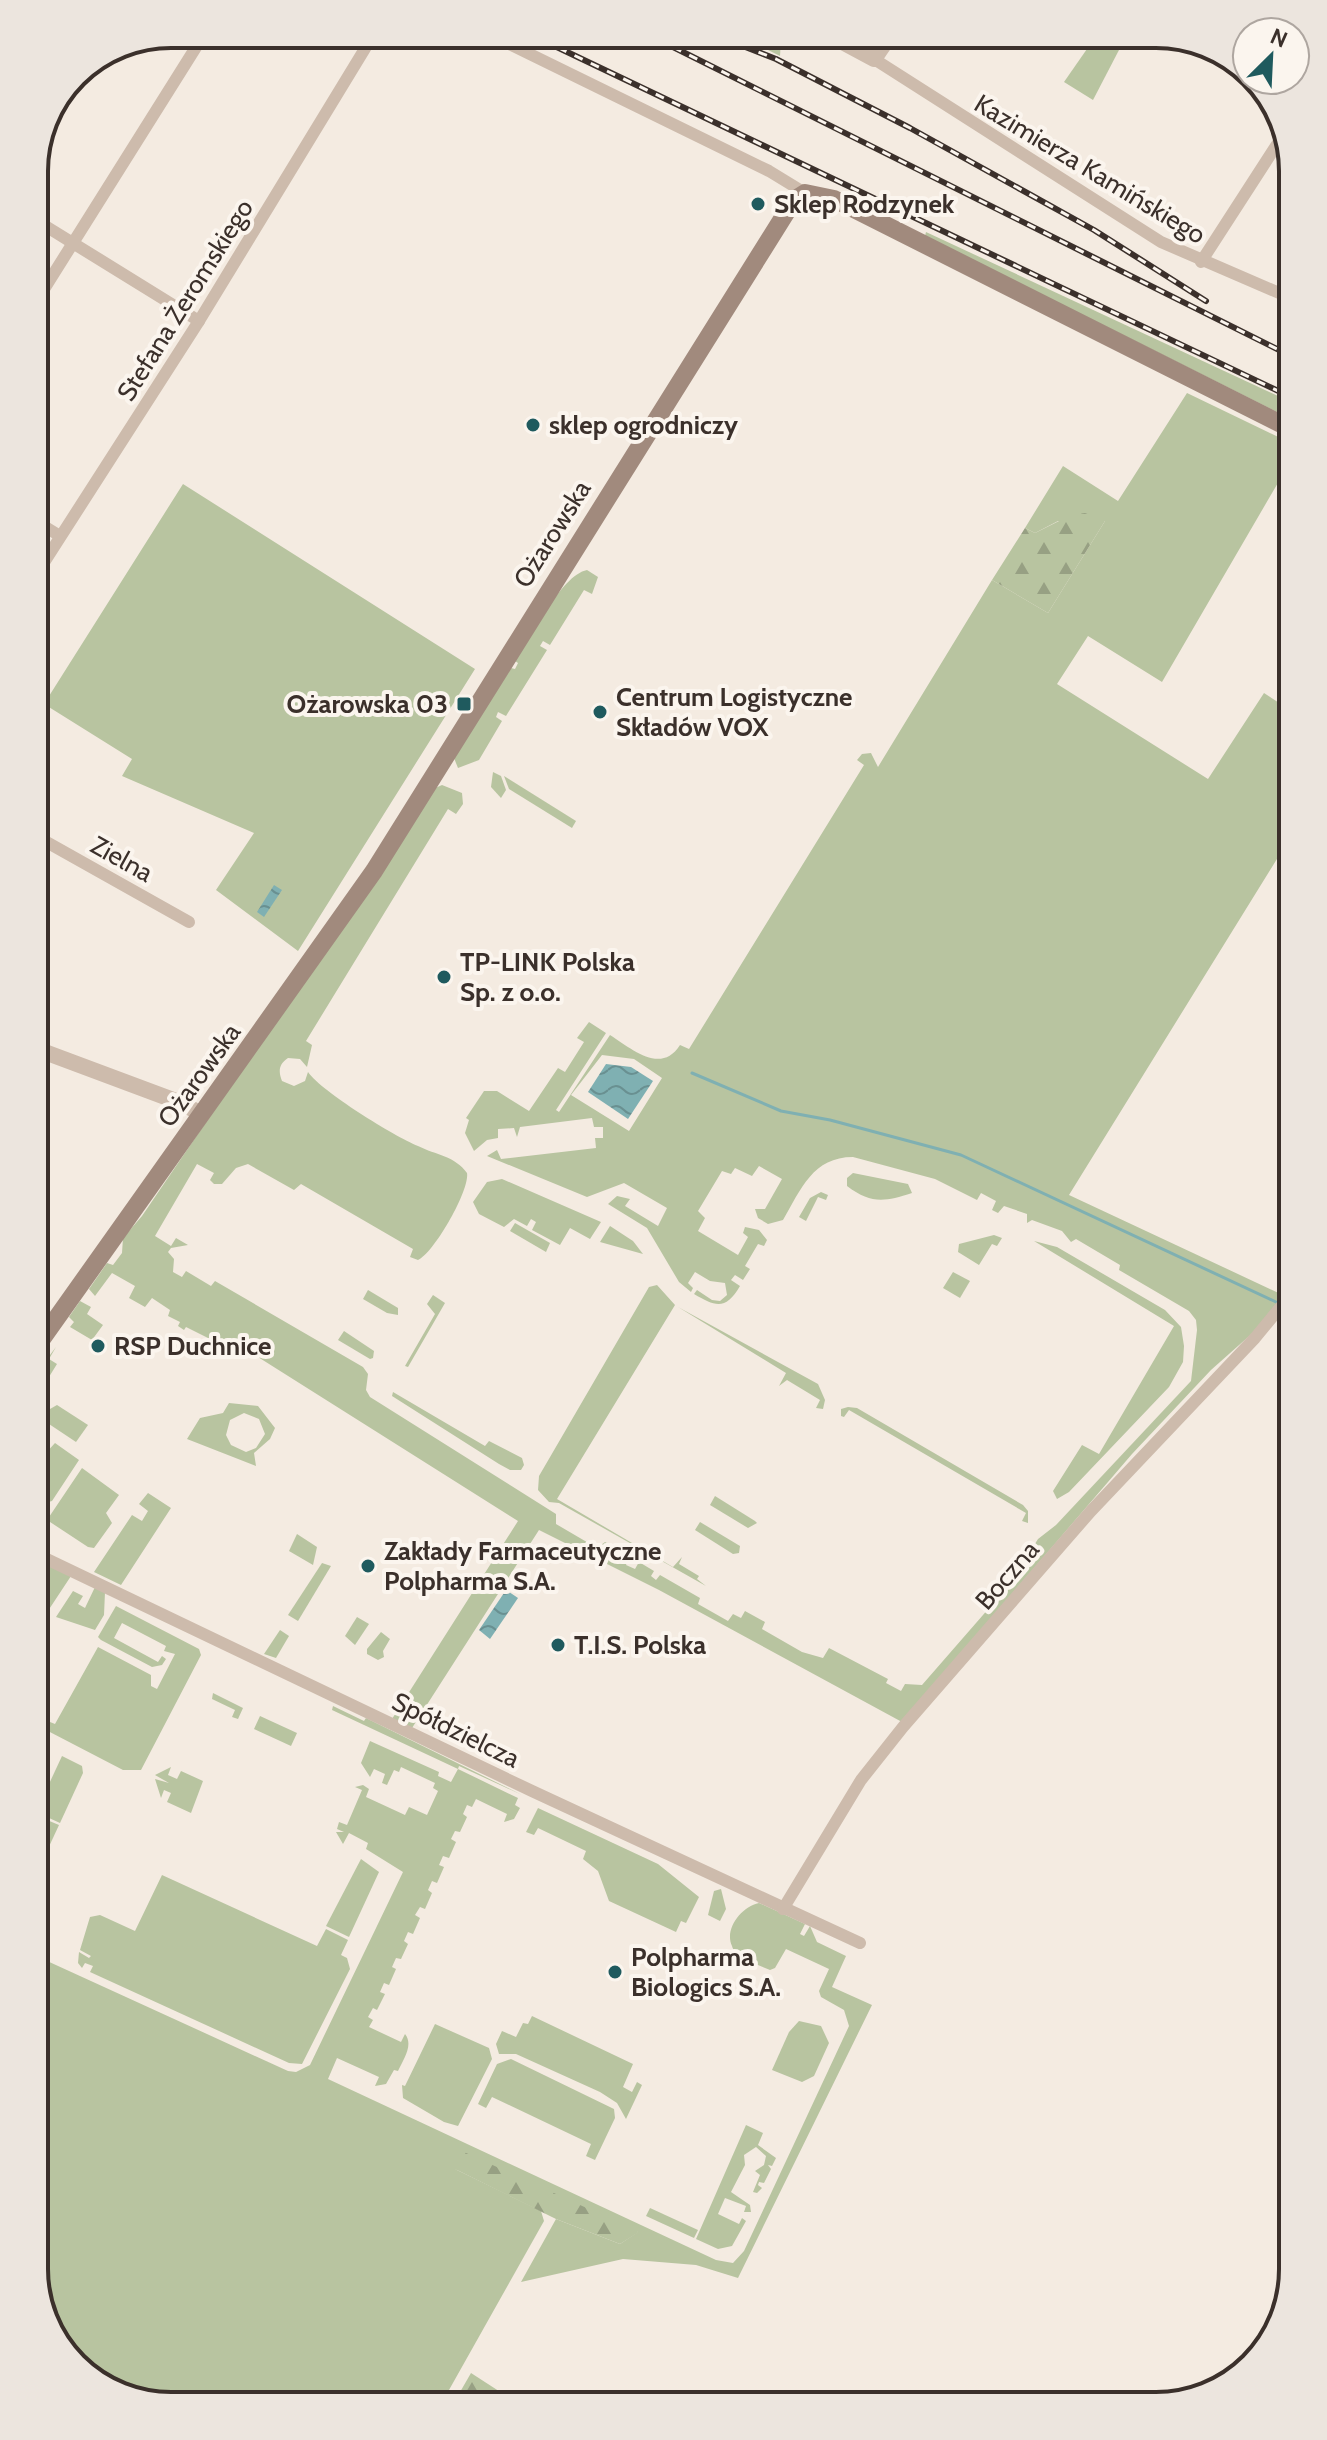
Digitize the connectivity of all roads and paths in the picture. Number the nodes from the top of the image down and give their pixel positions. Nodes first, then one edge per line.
1 (196, 48) edge
2 (365, 48) edge
3 (517, 48) edge
4 (854, 48) edge
5 (882, 48) edge
6 (874, 59) junction
7 (1276, 145) edge
8 (805, 193) junction
9 (48, 227) edge
10 (74, 243) junction
11 (1201, 262) junction
12 (48, 283) edge
13 (1279, 293) edge
14 (199, 321) junction
15 (1279, 423) edge
16 (48, 529) edge
17 (60, 536) junction
18 (48, 555) edge
19 (48, 843) edge
20 (189, 922) dead end
21 (48, 1053) edge
22 (202, 1115) junction
23 (1279, 1309) edge
24 (48, 1330) edge
25 (48, 1560) edge
26 (783, 1909) junction
27 (860, 1943) dead end

1 - 10 street
2 - 14 street, Stefana Żeromskiego
3 - 8 street
4 - 6 street
5 - 6 street
6 - 11 street, Kazimierza Kamińskiego
7 - 11 street
8 - 15 main road
8 - 22 main road, Ożarowska
9 - 10 street
10 - 12 street
10 - 14 street
11 - 13 street, Kazimierza Kamińskiego
14 - 17 street, Stefana Żeromskiego
16 - 17 street
17 - 18 street, Stefana Żeromskiego
19 - 20 street, Zielna
21 - 22 street
22 - 24 main road, Ożarowska
23 - 26 street, Boczna
25 - 26 street, Spółdzielcza
26 - 27 street, Spółdzielcza

